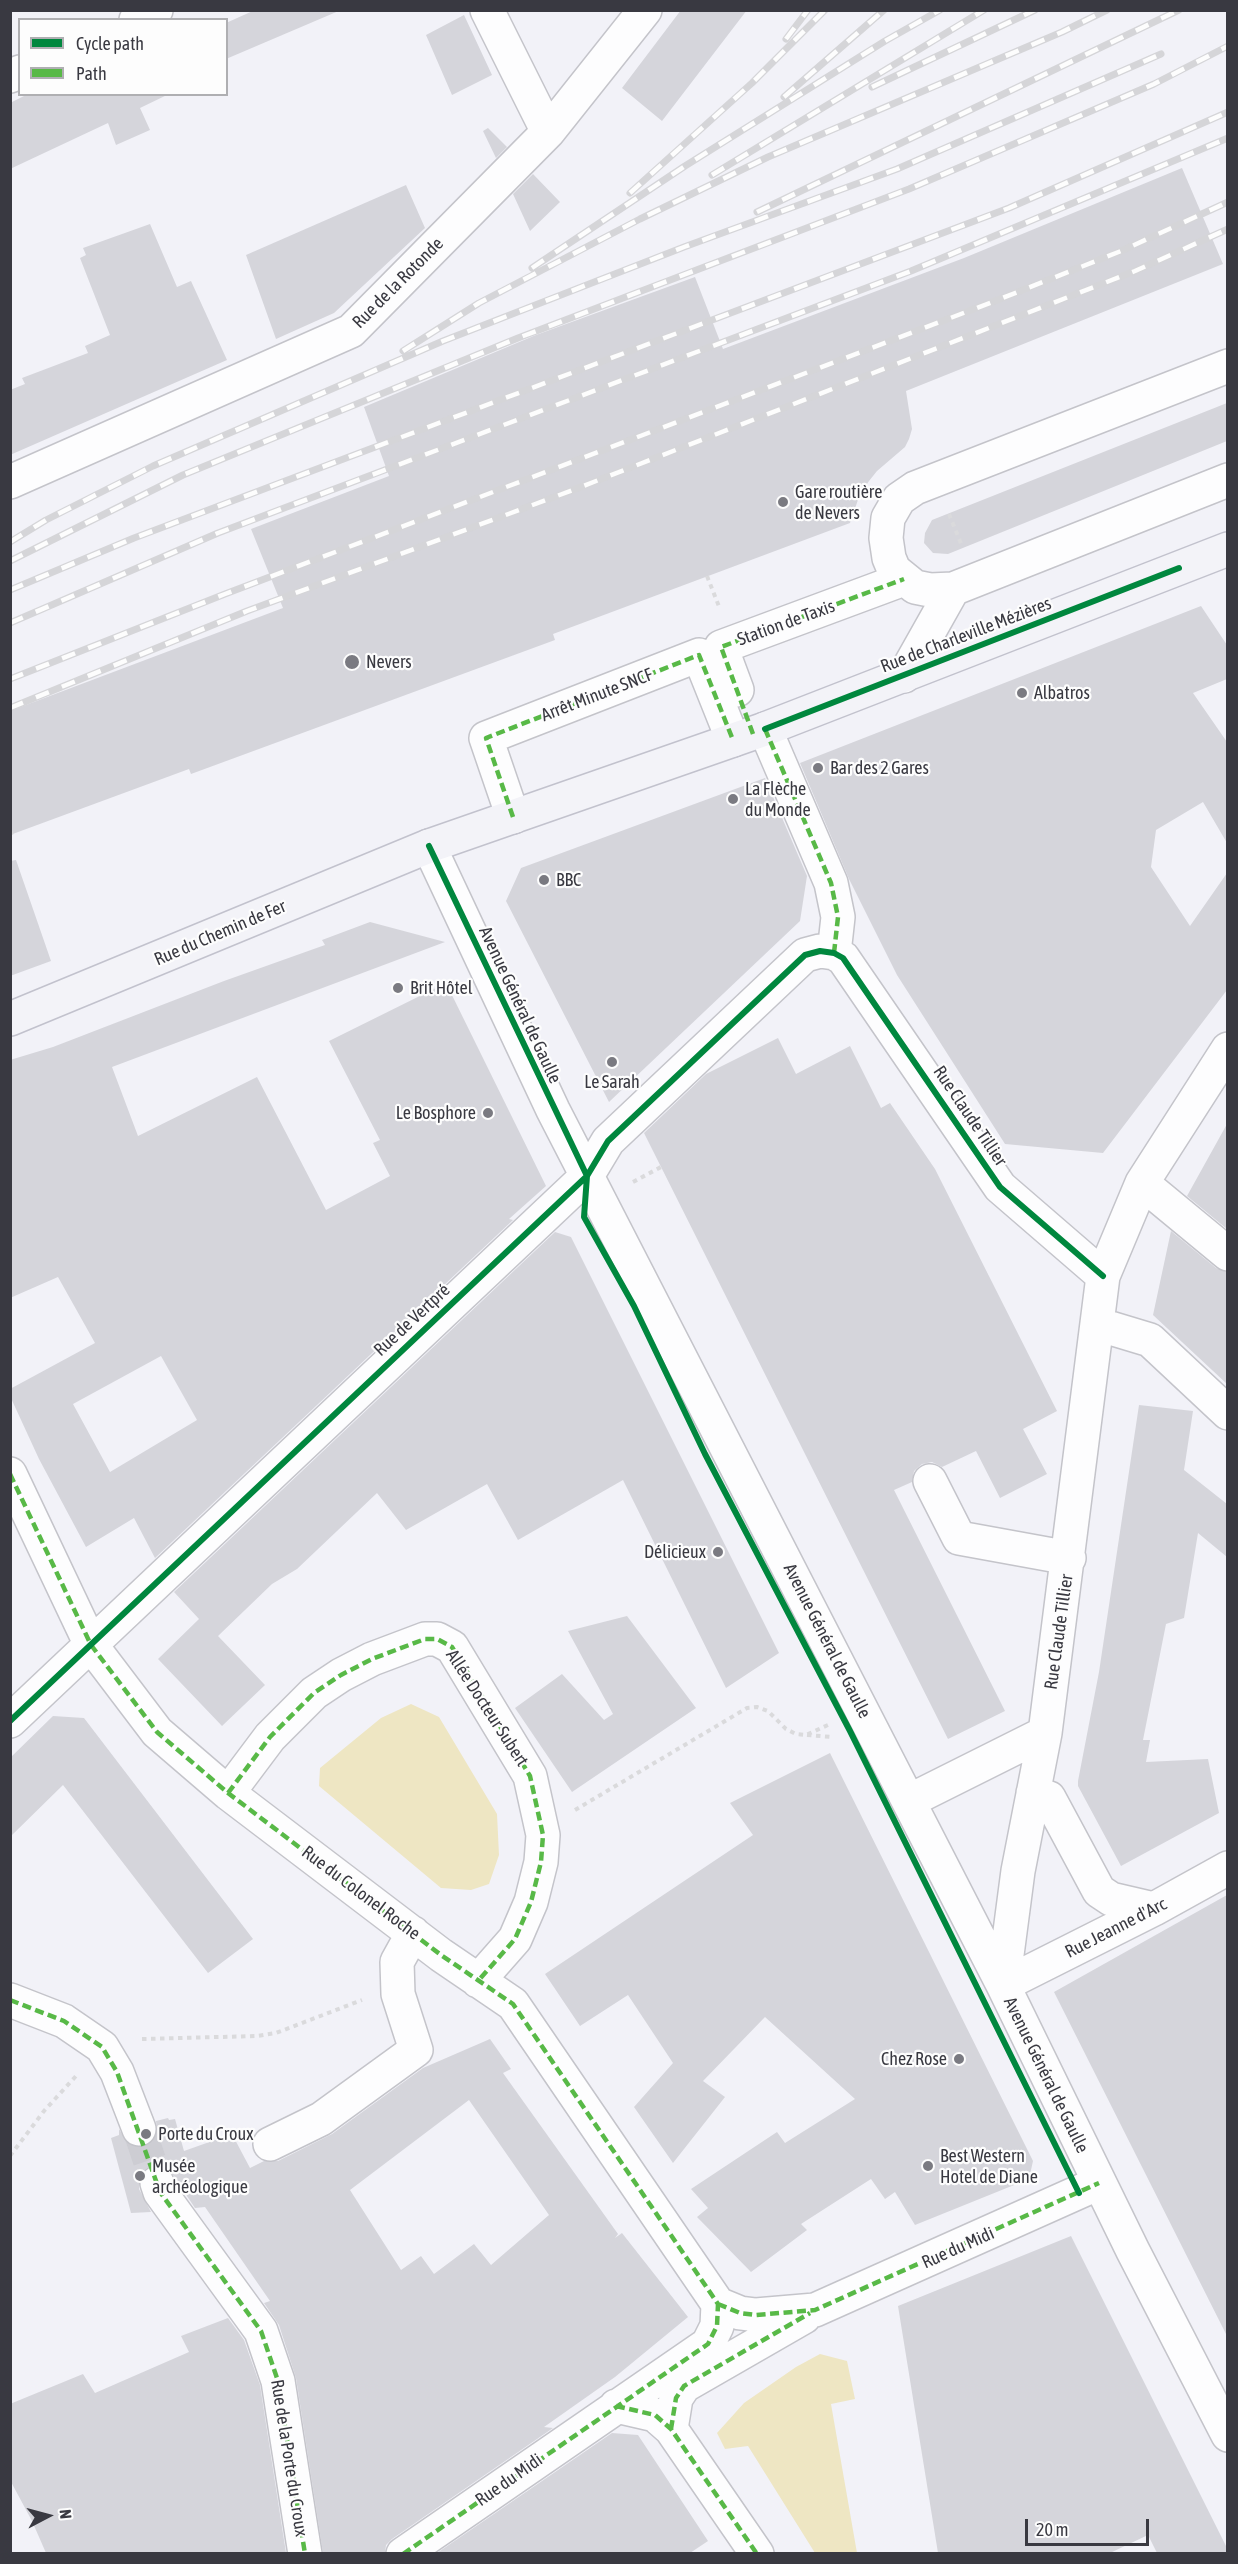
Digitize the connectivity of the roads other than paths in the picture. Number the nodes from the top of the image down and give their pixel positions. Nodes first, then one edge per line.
1 (156, 10) edge
2 (487, 10) edge
3 (645, 10) edge
4 (140, 18) edge
5 (548, 132) junction
6 (1227, 366) edge
7 (1227, 480) edge
8 (10, 482) edge
9 (1227, 549) edge
10 (904, 579) junction
11 (953, 589) junction
12 (904, 676) junction
13 (750, 734) junction
14 (513, 817) junction
15 (429, 846) junction
16 (834, 953) junction
17 (10, 1019) edge
18 (1227, 1049) edge
19 (587, 1176) junction
20 (1142, 1183) junction
21 (1227, 1254) edge
22 (1103, 1276) junction
23 (1097, 1324) junction
24 (1227, 1413) edge
25 (11, 1478) edge
26 (930, 1481) dead end
27 (1068, 1558) junction
28 (91, 1646) junction
29 (10, 1721) edge
30 (1045, 1733) junction
31 (228, 1793) junction
32 (1033, 1793) junction
33 (909, 1801) junction
34 (1227, 1868) edge
35 (1154, 1909) junction
36 (413, 1933) junction
37 (478, 1981) junction
38 (1003, 1985) junction
39 (10, 2001) edge
40 (139, 2129) tunnel mouth
41 (270, 2144) dead end
42 (157, 2183) tunnel mouth
43 (1099, 2183) junction
44 (718, 2304) junction
45 (815, 2310) junction
46 (616, 2406) junction
47 (671, 2429) junction
48 (1227, 2435) edge
49 (305, 2553) edge
50 (403, 2553) edge
51 (757, 2553) edge

1 - 4 street
2 - 5 street
3 - 5 street, Rue de la Rotonde
5 - 8 street, Rue de la Rotonde
6 - 10 street
7 - 11 street
9 - 12 main road, Rue de Charleville Mézières
10 - 11 street
10 - 13 street, Station de Taxis
11 - 12 street
12 - 13 main road, Rue de Charleville Mézières
13 - 14 main road, Rue de Charleville Mézières
13 - 14 street, Arrêt Minute SNCF
13 - 16 street
14 - 15 main road, Rue de Charleville Mézières
15 - 17 main road, Rue du Chemin de Fer
15 - 19 street, Avenue Général de Gaulle
16 - 19 street, Rue de Vertpré
16 - 22 street, Rue Claude Tillier
18 - 20 street, Rue Claude Tillier
19 - 28 street, Rue de Vertpré
19 - 33 street, Avenue Général de Gaulle
20 - 21 street
20 - 22 street, Rue Claude Tillier
22 - 23 street, Rue Claude Tillier
23 - 24 street
23 - 27 street, Rue Claude Tillier
25 - 28 street, Rue du Colonel Roche
26 - 27 street
27 - 30 street, Rue Claude Tillier
28 - 29 street, Rue de Vertpré
28 - 31 street, Rue du Colonel Roche
30 - 32 street, Rue Claude Tillier
30 - 33 street
31 - 36 street, Rue du Colonel Roche
31 - 37 street, Allée Docteur Subert
32 - 35 street
32 - 38 street, Rue Claude Tillier
33 - 38 street, Avenue Général de Gaulle
34 - 35 street, Rue Jeanne d'Arc
35 - 38 street, Rue Jeanne d'Arc
36 - 37 street, Rue du Colonel Roche
36 - 41 street
37 - 44 street, Rue du Colonel Roche
38 - 43 street, Avenue Général de Gaulle
39 - 40 street
42 - 49 street, Rue de la Porte du Croux
43 - 45 street, Rue du Midi
43 - 48 street, Avenue Général de Gaulle
44 - 45 street, Rue du Midi
44 - 46 street, Rue du Midi
45 - 47 street, Rue du Midi
46 - 47 street
46 - 50 street, Rue du Midi
47 - 51 street

